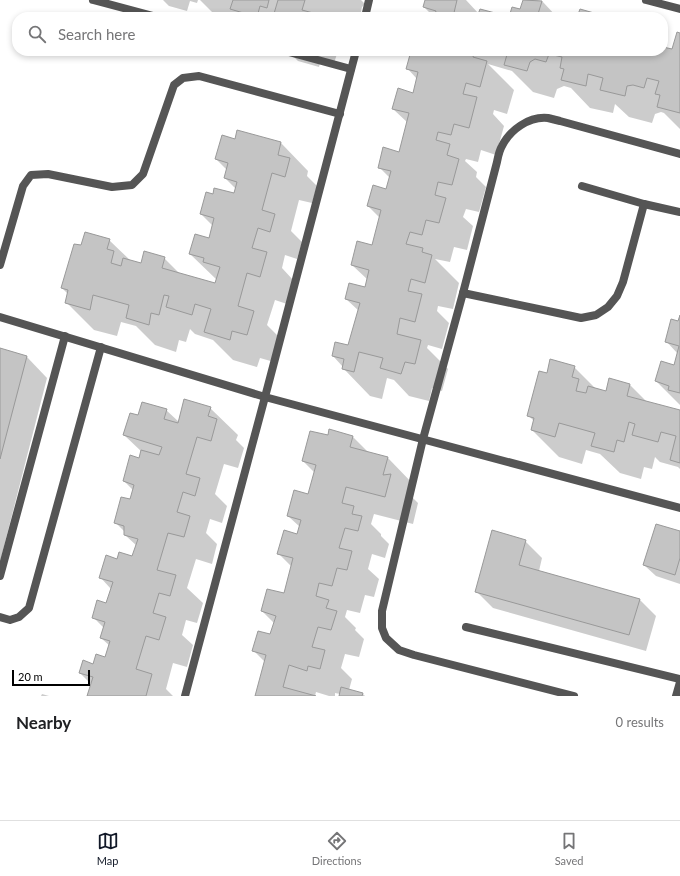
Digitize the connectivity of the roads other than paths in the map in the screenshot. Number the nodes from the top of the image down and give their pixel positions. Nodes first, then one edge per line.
1 (93, 0) edge
2 (369, 0) edge
3 (646, 0) edge
4 (680, 9) edge
5 (138, 12) edge
6 (366, 12) edge
7 (304, 56) edge
8 (355, 56) edge
9 (351, 68) junction
10 (340, 114) junction
11 (680, 154) edge
12 (582, 186) dead end
13 (644, 204) junction
14 (680, 212) edge
15 (0, 265) edge
16 (463, 293) junction
17 (0, 317) edge
18 (65, 336) junction
19 (102, 347) junction
20 (266, 397) junction
21 (423, 439) junction
22 (680, 508) edge
23 (0, 576) edge
24 (0, 617) edge
25 (466, 627) dead end
26 (680, 681) edge
27 (185, 696) edge
28 (574, 696) edge
29 (676, 696) edge

1 - 5 street
2 - 6 street
3 - 4 street
7 - 9 street
8 - 9 street
9 - 10 street
10 - 15 street
10 - 20 street
11 - 16 street
12 - 13 street
13 - 14 street
13 - 16 street
16 - 21 street
17 - 18 street
18 - 19 street
18 - 23 street
19 - 20 street
19 - 24 street
20 - 21 street
20 - 27 street
21 - 22 street
21 - 28 street
25 - 26 street
26 - 29 street

